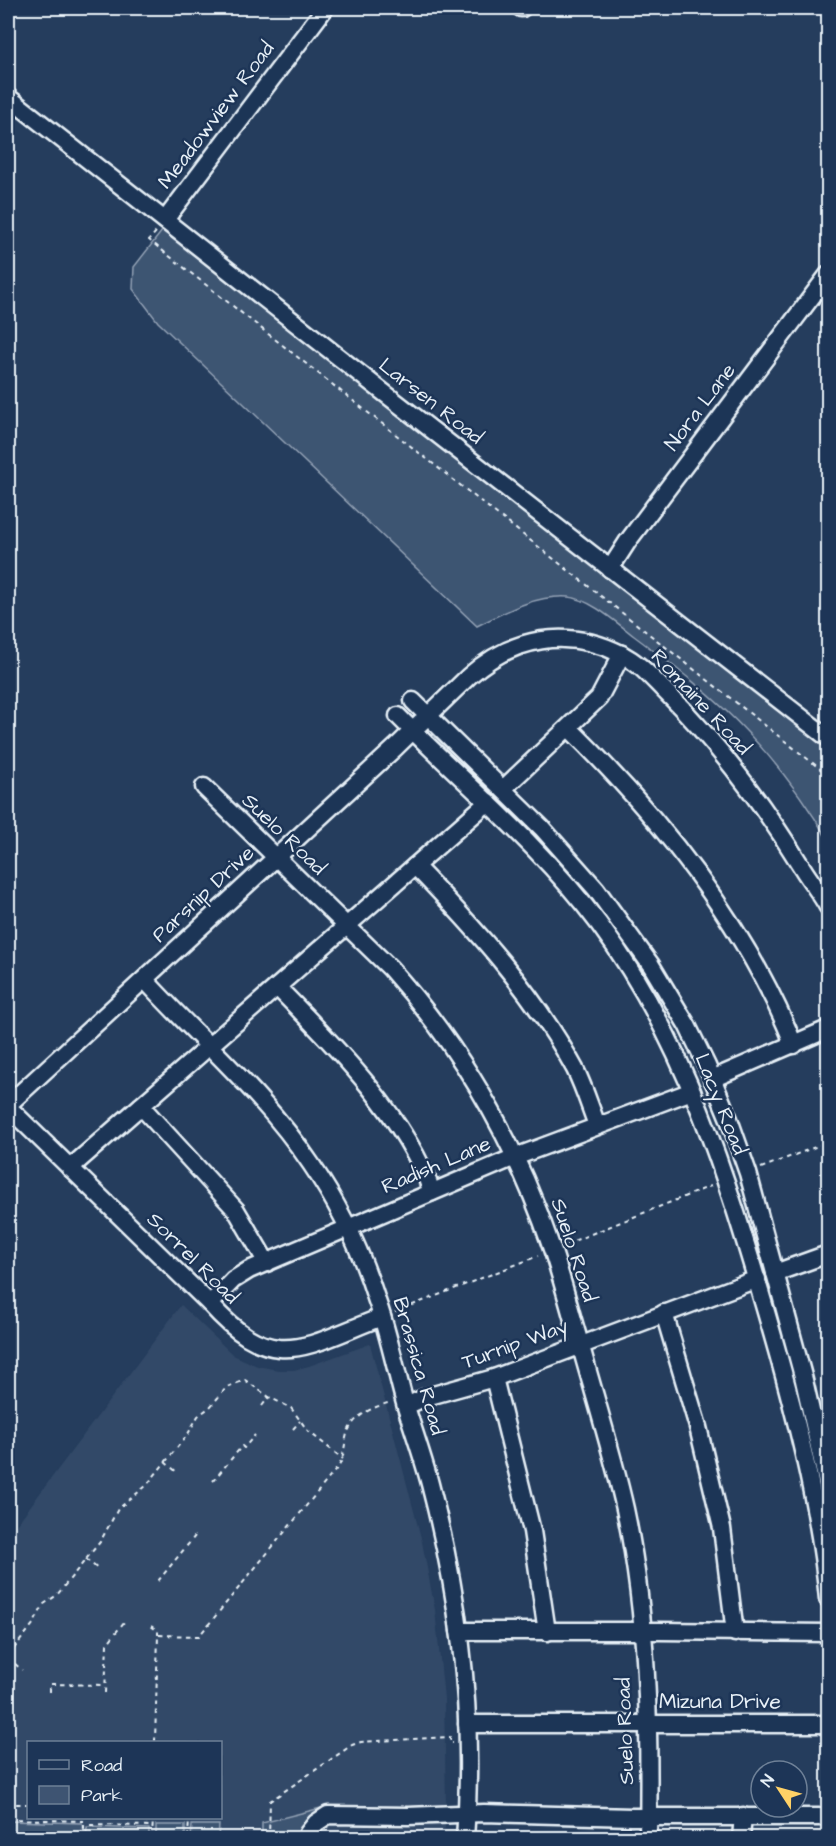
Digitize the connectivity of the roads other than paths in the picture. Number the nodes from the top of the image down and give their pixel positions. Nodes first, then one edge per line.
1 (325, 8) edge
2 (8, 97) edge
3 (165, 220) junction
4 (828, 275) edge
5 (610, 569) junction
6 (622, 654) junction
7 (413, 701) dead end
8 (398, 716) dead end
9 (428, 716) junction
10 (568, 728) junction
11 (413, 731) junction
12 (828, 738) edge
13 (204, 787) dead end
14 (503, 789) junction
15 (488, 802) junction
16 (275, 858) junction
17 (415, 866) junction
18 (828, 907) edge
19 (347, 926) junction
20 (145, 980) junction
21 (277, 987) junction
22 (828, 1029) edge
23 (794, 1045) junction
24 (209, 1047) junction
25 (712, 1079) junction
26 (692, 1091) junction
27 (10, 1106) joint
28 (141, 1106) junction
29 (597, 1125) junction
30 (516, 1157) junction
31 (70, 1168) junction
32 (432, 1192) junction
33 (347, 1227) junction
34 (828, 1254) edge
35 (267, 1263) junction
36 (775, 1273) junction
37 (757, 1279) junction
38 (210, 1304) junction
39 (664, 1313) junction
40 (382, 1317) junction
41 (580, 1345) junction
42 (494, 1378) junction
43 (406, 1406) junction
44 (828, 1487) edge
45 (828, 1599) edge
46 (643, 1630) junction
47 (459, 1631) junction
48 (547, 1632) junction
49 (735, 1633) junction
50 (828, 1633) edge
51 (649, 1723) junction
52 (467, 1724) junction
53 (828, 1724) edge
54 (467, 1815) junction
55 (743, 1816) junction
56 (649, 1817) junction
57 (828, 1817) edge
58 (307, 1839) edge
59 (465, 1839) edge
60 (648, 1839) edge
61 (741, 1839) edge

1 - 3 street, Meadowview Road
2 - 3 street, Larsen Road
3 - 5 street, Larsen Road
4 - 5 street, Nora Lane
5 - 12 street, Larsen Road
6 - 9 street, Romaine Road
6 - 10 street
6 - 18 street, Romaine Road
7 - 9 street, Lacy Road
8 - 11 street, Lacy Road
9 - 11 street, Parsnip Drive
9 - 14 street, Lacy Road
10 - 14 street
10 - 23 street
11 - 15 street, Lacy Road
11 - 16 street, Parsnip Drive
13 - 16 street, Suelo Road
14 - 25 street, Lacy Road
15 - 17 street
15 - 26 street, Lacy Road
16 - 19 street, Suelo Road
16 - 20 street, Parsnip Drive
17 - 19 street
17 - 29 street
19 - 21 street
19 - 30 street, Suelo Road
20 - 24 street, Brassica Road
20 - 27 street, Parsnip Drive
21 - 24 street
21 - 32 street
22 - 23 street
23 - 25 street
24 - 28 street
24 - 33 street, Brassica Road
25 - 36 street, Lacy Road
26 - 29 street, Radish Lane
26 - 37 street, Lacy Road
27 - 31 street, Sorrel Road
28 - 31 street
28 - 35 street
29 - 30 street, Radish Lane
30 - 32 street, Radish Lane
30 - 41 street, Suelo Road
31 - 38 street, Sorrel Road
32 - 33 street, Radish Lane
33 - 35 street, Radish Lane
33 - 40 street, Brassica Road
34 - 36 street
35 - 38 street, Radish Lane
36 - 44 street, Lacy Road
37 - 39 street, Turnip Way
37 - 45 street, Lacy Road
38 - 40 street, Sorrel Road
39 - 41 street, Turnip Way
39 - 49 street
40 - 43 street, Brassica Road
41 - 42 street, Turnip Way
41 - 46 street, Suelo Road
42 - 43 street, Turnip Way
42 - 48 street
43 - 47 street, Brassica Road
46 - 48 street
46 - 49 street
46 - 51 street, Suelo Road
47 - 48 street
47 - 52 street, Brassica Road
49 - 50 street
51 - 52 street, Mizuna Drive
51 - 53 street, Mizuna Drive
51 - 56 street, Suelo Road
52 - 54 street, Brassica Road
54 - 56 street
54 - 58 street
54 - 59 street, Brassica Road
55 - 56 street
55 - 57 street
55 - 61 street
56 - 60 street, Suelo Road

